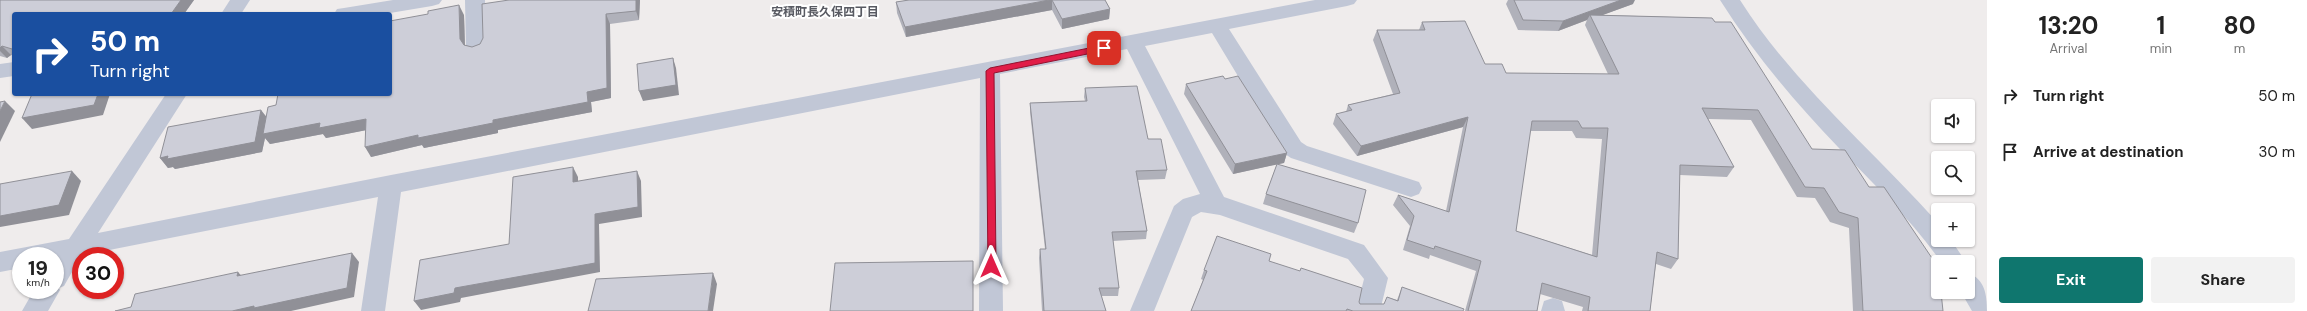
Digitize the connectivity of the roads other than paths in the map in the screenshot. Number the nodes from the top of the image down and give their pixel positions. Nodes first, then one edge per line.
1 (240, 0) edge
2 (432, 0) edge
3 (475, 0) edge
4 (1347, 0) edge
5 (1730, 0) edge
6 (231, 12) edge
7 (357, 12) edge
8 (1217, 25) junction
9 (1133, 42) junction
10 (476, 48) edge
11 (12, 69) edge
12 (0, 71) edge
13 (990, 71) junction
14 (177, 96) edge
15 (391, 184) junction
16 (1411, 188) dead end
17 (1223, 207) junction
18 (76, 247) joint
19 (72, 253) edge
20 (1948, 255) edge
21 (12, 260) edge
22 (0, 262) edge
23 (64, 265) edge
24 (1975, 295) edge
25 (42, 299) edge
26 (34, 311) edge
27 (373, 311) edge
28 (991, 311) edge
29 (1142, 311) edge
30 (1368, 311) edge
31 (1985, 311) edge

1 - 6 street
2 - 7 street
3 - 10 street
4 - 8 street
5 - 20 street
8 - 9 street
8 - 16 street
9 - 13 street
9 - 17 street
11 - 12 street
13 - 15 street
13 - 28 street
14 - 18 street
15 - 18 street
15 - 27 street
17 - 29 street
17 - 30 street
19 - 23 street
21 - 22 street
24 - 31 street
25 - 26 street

